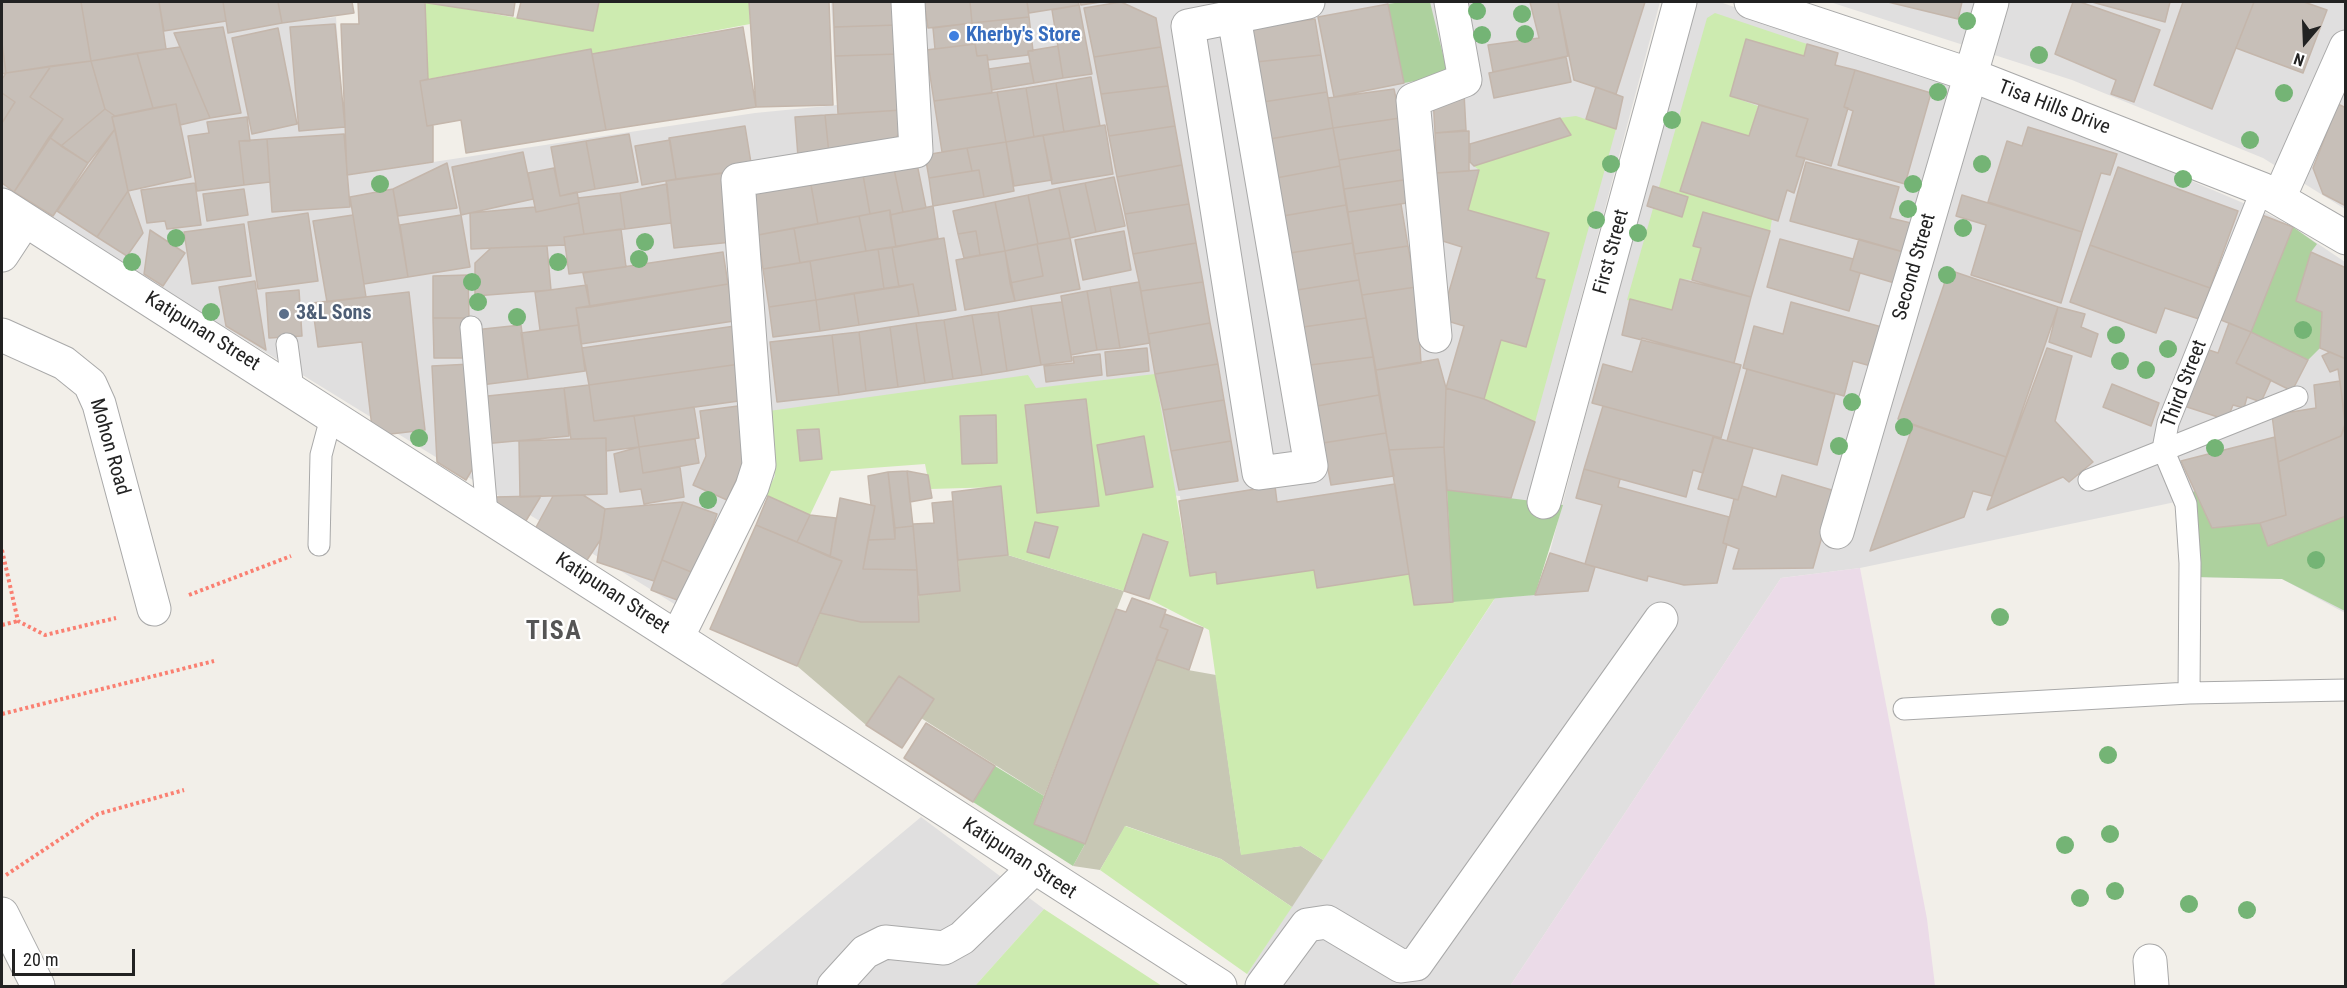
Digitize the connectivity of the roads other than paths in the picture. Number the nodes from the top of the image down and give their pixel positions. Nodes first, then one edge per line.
1 (908, 2) edge
2 (1308, 2) edge
3 (1451, 2) edge
4 (1680, 2) edge
5 (1751, 2) edge
6 (1992, 2) edge
7 (1234, 17) junction
8 (2346, 47) edge
9 (1971, 75) junction
10 (2271, 194) junction
11 (13, 212) edge
12 (2346, 238) edge
13 (2, 255) edge
14 (471, 327) dead end
15 (2, 335) edge
16 (1435, 336) dead end
17 (287, 344) dead end
18 (293, 389) junction
19 (2297, 397) dead end
20 (332, 414) junction
21 (2163, 449) junction
22 (2089, 480) dead end
23 (1544, 502) dead end
24 (487, 514) junction
25 (1837, 532) dead end
26 (319, 545) road end
27 (154, 609) road end
28 (1661, 619) dead end
29 (678, 636) junction
30 (2346, 690) edge
31 (2189, 693) junction
32 (1904, 709) dead end
33 (1033, 868) junction
34 (2, 914) edge
35 (38, 987) edge
36 (834, 987) edge
37 (1220, 987) edge
38 (1262, 987) edge

1 - 29 street
2 - 7 street
3 - 16 street
4 - 23 street, First Street
5 - 9 street, Tisa Hills Drive
6 - 9 street, Second Street
7 - 7 street
8 - 10 street, Third Street
9 - 10 street, Tisa Hills Drive
9 - 25 street, Second Street
10 - 12 street, Tisa Hills Drive
10 - 21 lane, Third Street
11 - 13 street
11 - 18 street, Katipunan Street
14 - 24 lane
15 - 27 street, Mohon Road
17 - 18 lane
18 - 20 street, Katipunan Street
19 - 21 lane
20 - 24 street, Katipunan Street
20 - 26 lane
21 - 22 lane
21 - 31 lane, Third Street
24 - 29 street, Katipunan Street
28 - 38 street
29 - 33 street, Katipunan Street
30 - 31 lane
31 - 32 lane
33 - 36 street
33 - 37 street, Katipunan Street
34 - 35 street

